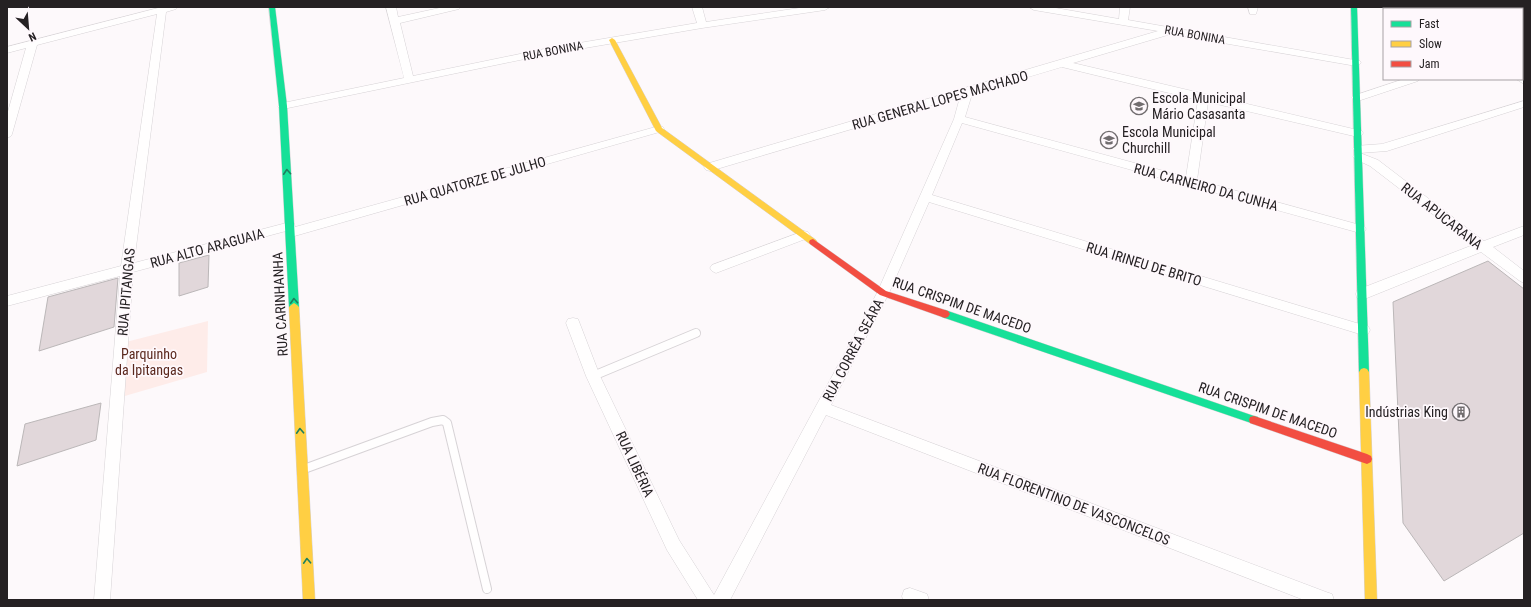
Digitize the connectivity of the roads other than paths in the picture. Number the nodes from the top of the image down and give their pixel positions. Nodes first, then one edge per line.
1 (272, 7) edge
2 (390, 7) edge
3 (456, 7) edge
4 (697, 7) edge
5 (825, 7) edge
6 (1035, 7) edge
7 (1125, 7) edge
8 (1354, 7) edge
9 (168, 8) edge
10 (394, 21) junction
11 (1124, 22) junction
12 (702, 25) junction
13 (1170, 31) junction
14 (612, 40) junction
15 (32, 44) junction
16 (7, 50) edge
17 (1356, 63) junction
18 (1063, 64) junction
19 (409, 79) junction
20 (1411, 80) edge
21 (967, 92) junction
22 (1203, 98) junction
23 (1357, 98) junction
24 (1524, 104) edge
25 (283, 106) junction
26 (959, 120) junction
27 (659, 129) junction
28 (1358, 133) junction
29 (7, 134) edge
30 (1359, 152) junction
31 (710, 167) junction
32 (1191, 183) junction
33 (925, 197) junction
34 (1360, 229) junction
35 (290, 230) junction
36 (1524, 230) edge
37 (804, 235) junction
38 (1482, 246) junction
39 (716, 268) dead end
40 (127, 269) junction
41 (1524, 278) edge
42 (884, 293) junction
43 (1362, 294) junction
44 (7, 301) edge
45 (573, 323) dead end
46 (1363, 330) junction
47 (696, 333) dead end
48 (593, 376) junction
49 (822, 408) junction
50 (1367, 459) junction
51 (302, 470) junction
52 (487, 589) dead end
53 (102, 600) edge
54 (309, 600) edge
55 (708, 600) edge
56 (721, 600) edge
57 (1326, 600) edge
58 (1371, 600) edge

1 - 25 street, RUA CARINHANHA
2 - 10 street
3 - 10 street
4 - 12 street
5 - 12 street, RUA BONINA
6 - 11 street, RUA BONINA
7 - 11 street
8 - 17 street
9 - 15 street
9 - 40 street, RUA IPITANGAS
10 - 19 street
11 - 13 street, RUA BONINA
12 - 14 street, RUA BONINA
13 - 17 street, RUA BONINA
13 - 18 street, RUA GENERAL LOPES MACHADO
14 - 19 street, RUA BONINA
14 - 27 street, RUA CRISPIM DE MACEDO
15 - 16 street
15 - 29 street
17 - 23 street
18 - 21 street, RUA GENERAL LOPES MACHADO
18 - 22 street
19 - 25 street, RUA BONINA
20 - 23 street
21 - 26 street, RUA CORRÊA SEÁRA
21 - 31 street, RUA GENERAL LOPES MACHADO
22 - 28 street
22 - 32 street
23 - 28 street
24 - 30 street
35 -> 25 street, RUA CARINHANHA
26 - 32 street, RUA CARNEIRO DA CUNHA
26 - 33 street, RUA CORRÊA SEÁRA
27 - 31 street, RUA CRISPIM DE MACEDO
27 - 35 street, RUA QUATORZE DE JULHO
28 - 30 street
30 - 34 street
30 - 38 street, RUA APUCARANA
31 - 37 street, RUA CRISPIM DE MACEDO
32 - 34 street, RUA CARNEIRO DA CUNHA
33 - 42 street, RUA CORRÊA SEÁRA
33 - 46 street, RUA IRINEU DE BRITO
34 - 43 street
35 - 40 street, RUA ALTO ARAGUAIA
51 -> 35 street, RUA CARINHANHA
36 - 38 street
37 - 39 street
37 - 42 street, RUA CRISPIM DE MACEDO
38 - 41 street, RUA APUCARANA
38 - 43 street
40 - 44 street, RUA ALTO ARAGUAIA
40 - 53 street, RUA IPITANGAS
42 - 49 street, RUA CORRÊA SEÁRA
42 - 50 street, RUA CRISPIM DE MACEDO
43 - 46 street
45 - 48 street, RUA LIBÉRIA
46 - 50 street
47 - 48 lane
48 - 55 street, RUA LIBÉRIA
49 - 56 street, RUA CORRÊA SEÁRA
49 - 57 street, RUA FLORENTINO DE VASCONCELOS
50 - 58 street
51 - 52 lane
54 -> 51 street, RUA CARINHANHA

